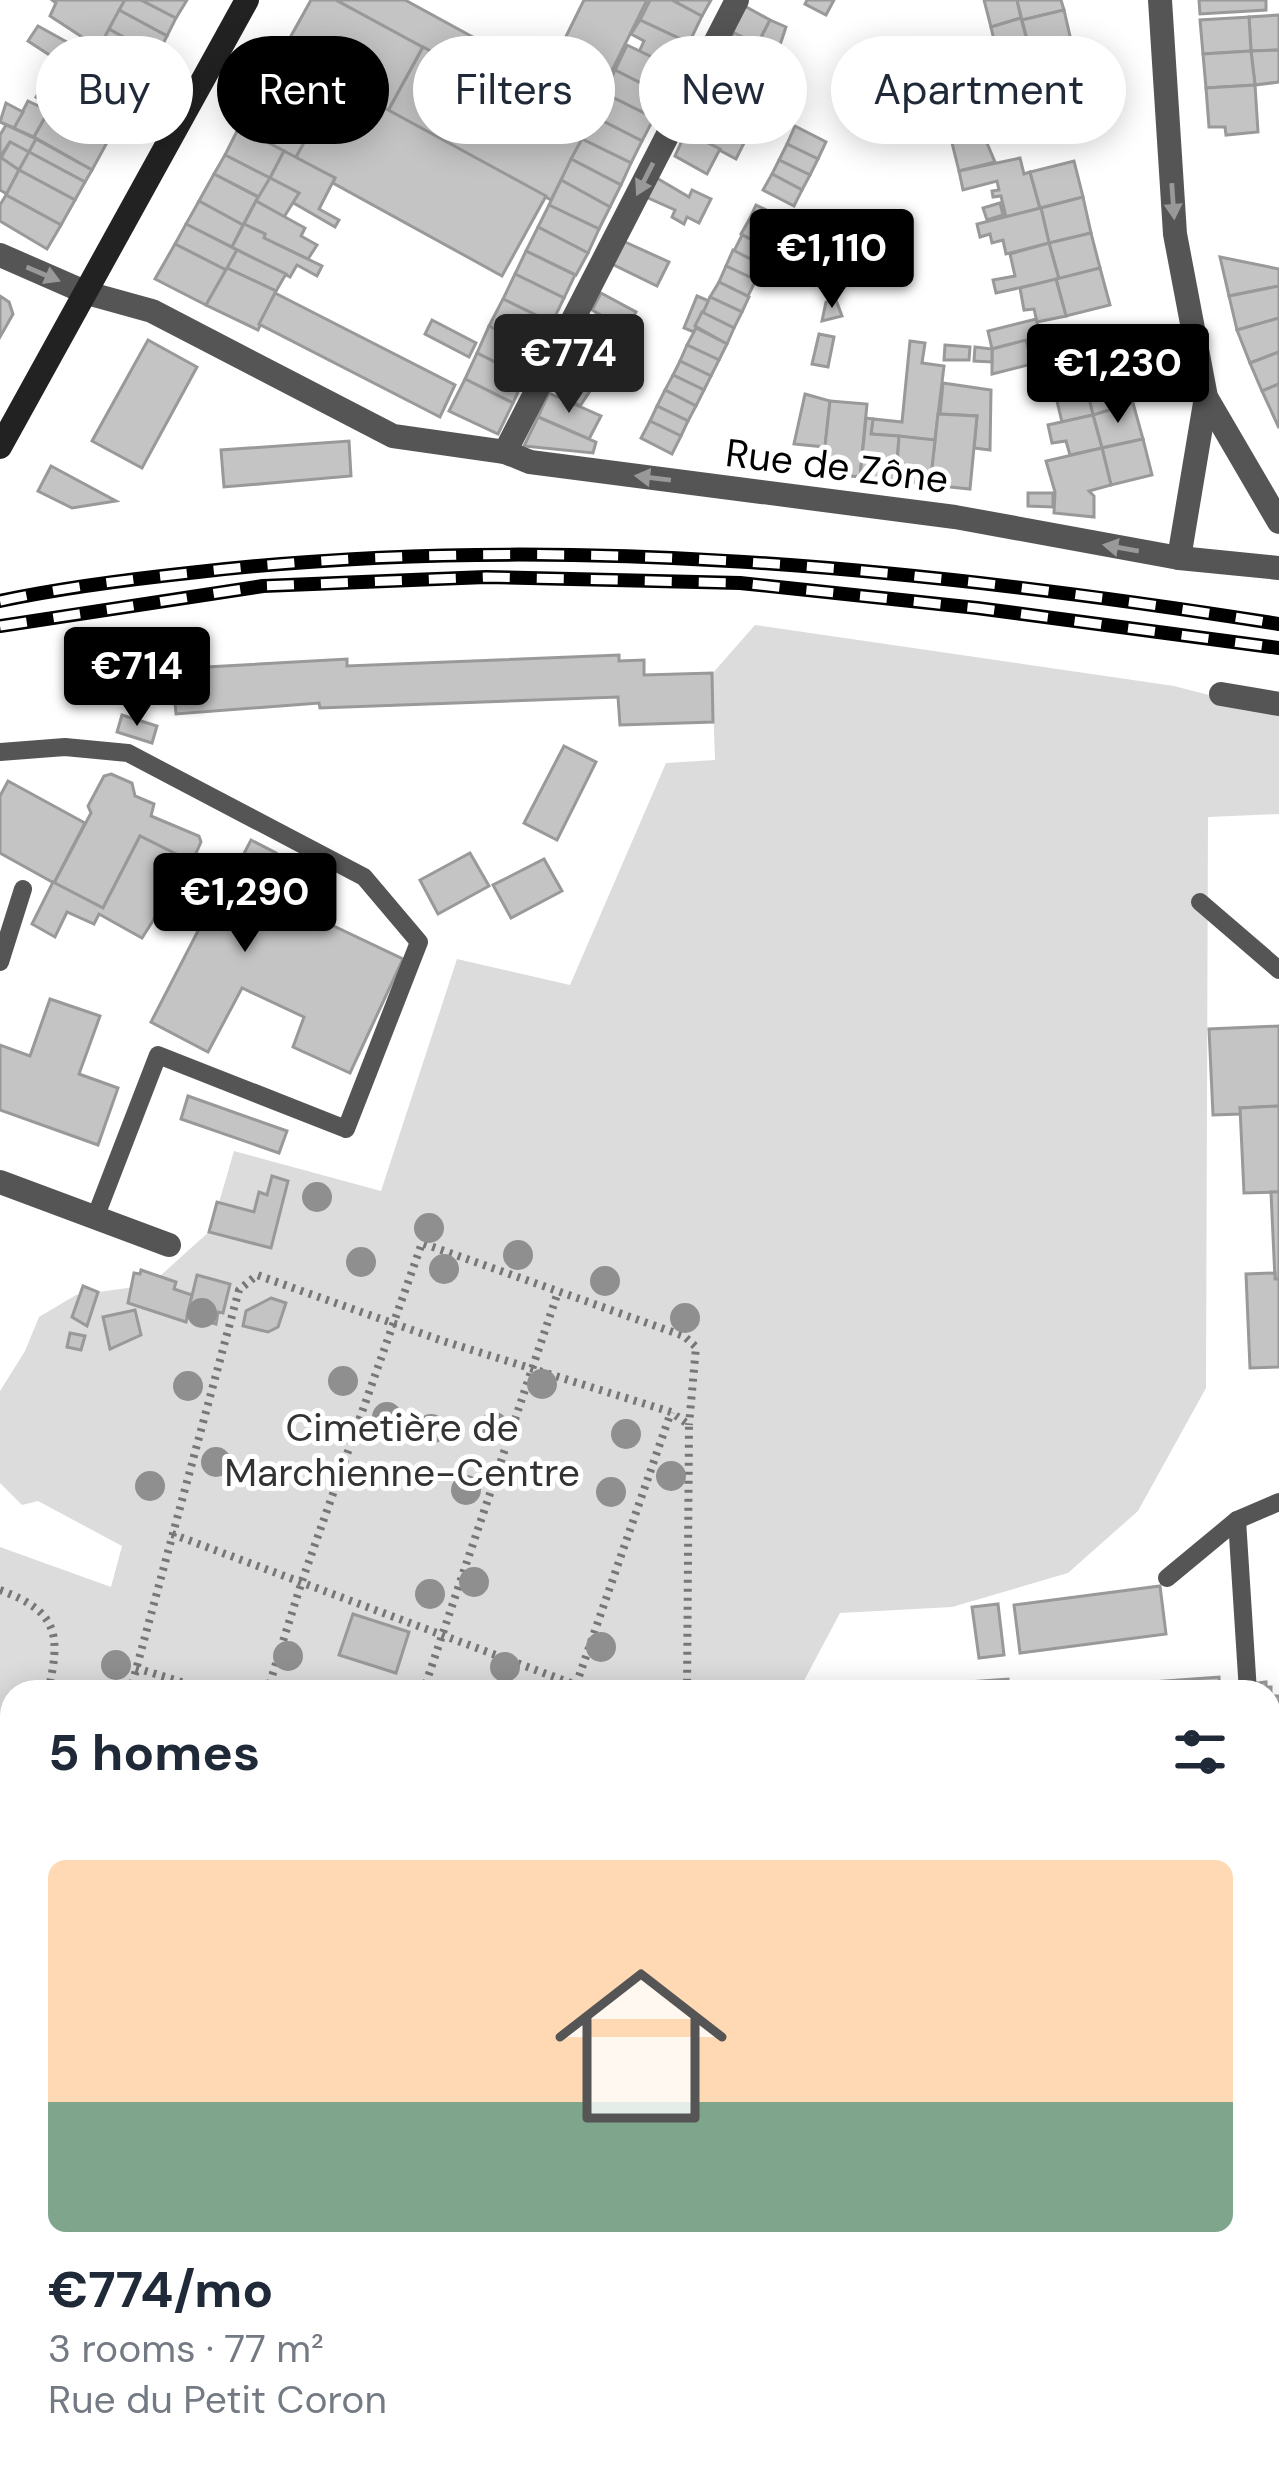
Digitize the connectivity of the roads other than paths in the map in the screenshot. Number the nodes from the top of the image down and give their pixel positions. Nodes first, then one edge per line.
1 (247, 0) edge
2 (737, 0) edge
3 (1160, 0) edge
4 (0, 255) edge
5 (87, 292) junction
6 (1206, 397) junction
7 (0, 447) edge
8 (505, 452) junction
9 (1279, 521) edge
10 (1180, 558) junction
11 (1279, 568) edge
12 (1221, 694) dead end
13 (1279, 704) edge
14 (0, 752) edge
15 (23, 889) dead end
16 (1200, 902) dead end
17 (0, 962) edge
18 (1279, 970) edge
19 (0, 1182) edge
20 (95, 1218) junction
21 (169, 1245) dead end
22 (1279, 1502) edge
23 (1237, 1520) junction
24 (1167, 1578) dead end
25 (1247, 1680) edge

1 - 5 main road
2 -> 8 street
3 -> 6 street
4 -> 5 street, Rue de Zône
5 - 7 main road
5 - 8 street, Rue de Zône
6 - 9 street
6 - 10 street
10 -> 8 street, Rue de Zône
10 - 11 street, Rue de Zône
12 - 13 street
14 - 20 lane
15 - 17 lane
16 - 18 lane
19 - 20 street
20 - 21 street
22 - 23 lane
23 - 24 lane
23 - 25 lane

